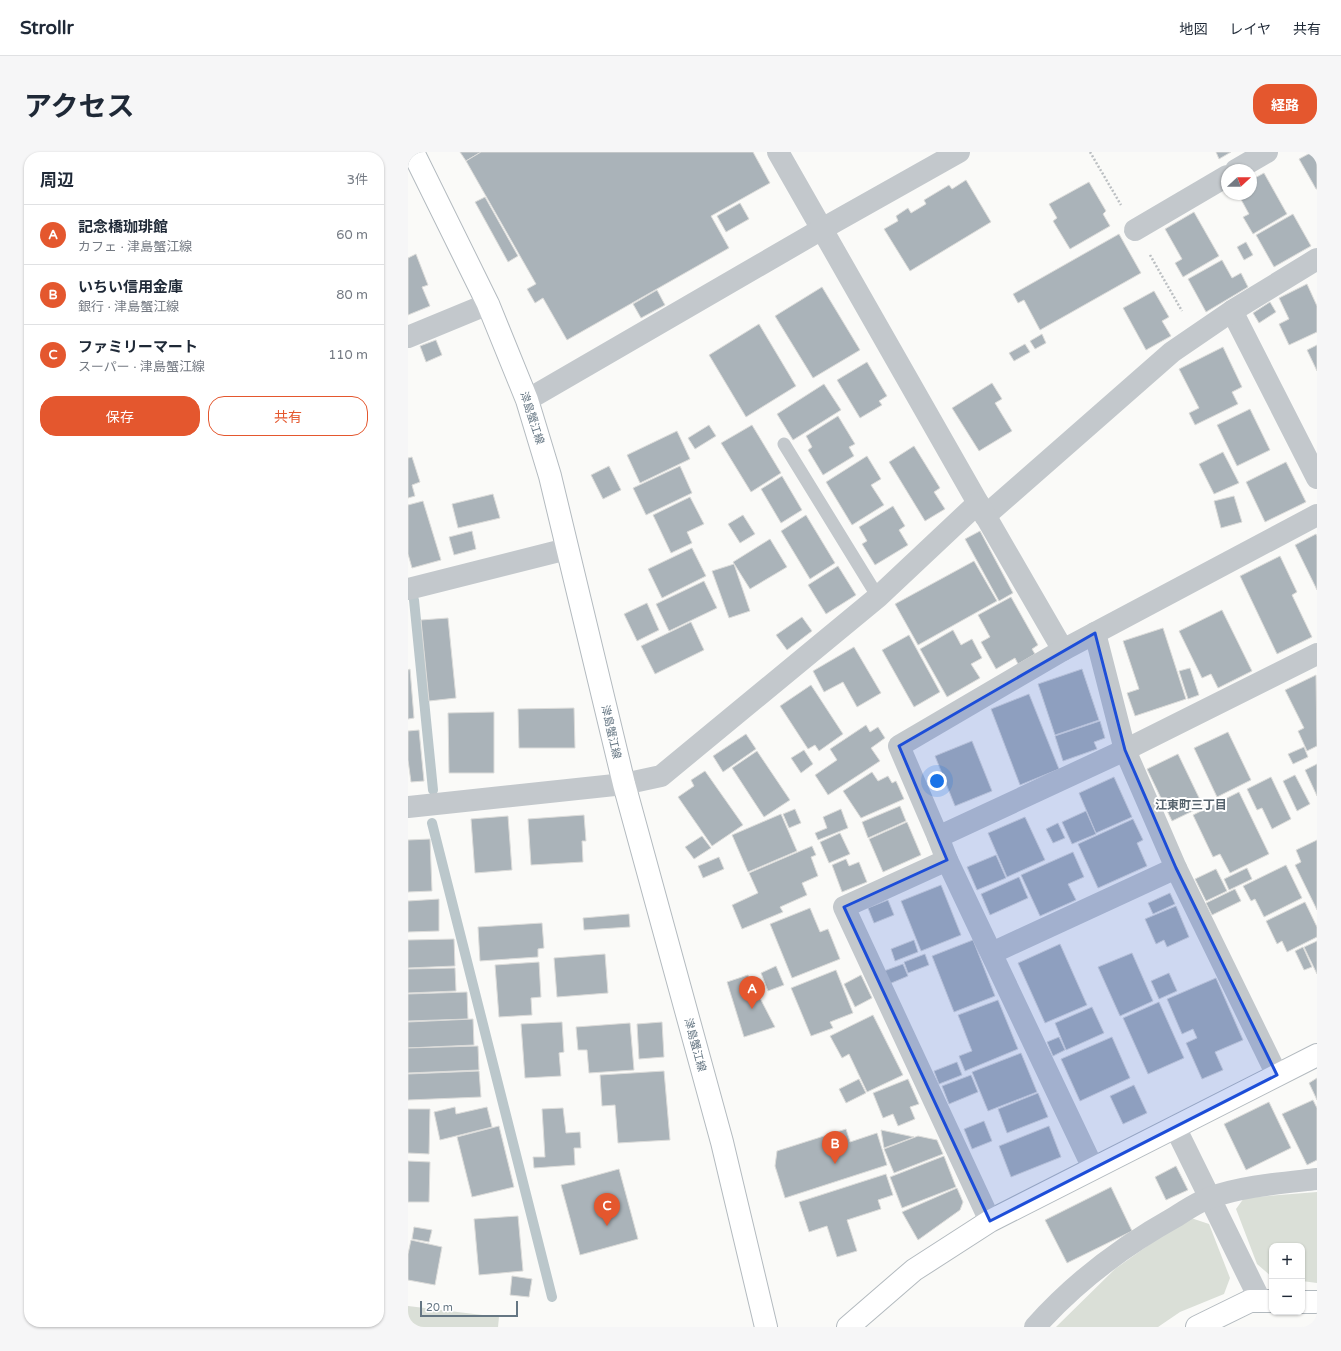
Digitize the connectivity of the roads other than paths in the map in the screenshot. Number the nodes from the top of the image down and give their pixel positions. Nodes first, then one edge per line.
1 (413, 152) edge
2 (778, 152) edge
3 (959, 152) edge
4 (1266, 152) edge
5 (1246, 164) edge
6 (1221, 180) edge
7 (822, 230) junction
8 (1135, 230) dead end
9 (1317, 258) edge
10 (488, 304) junction
11 (1232, 311) junction
12 (408, 337) edge
13 (527, 400) junction
14 (784, 444) dead end
15 (1317, 478) edge
16 (982, 509) junction
17 (1317, 515) edge
18 (567, 550) junction
19 (408, 589) edge
20 (878, 597) junction
21 (1095, 633) junction
22 (1063, 650) junction
23 (1317, 654) edge
24 (1125, 750) junction
25 (624, 784) junction
26 (408, 807) edge
27 (938, 837) junction
28 (947, 860) junction
29 (1176, 868) junction
30 (992, 953) junction
31 (1317, 1055) edge
32 (1277, 1075) junction
33 (1175, 1127) junction
34 (1093, 1168) junction
35 (1317, 1180) edge
36 (1209, 1198) junction
37 (990, 1221) junction
38 (1266, 1300) edge
39 (1305, 1302) edge
40 (1317, 1302) edge
41 (766, 1327) edge
42 (848, 1327) edge
43 (1035, 1327) edge
44 (1197, 1327) edge

1 - 10 main road, 津島蟹江線
2 - 7 street
3 - 7 street
4 - 5 street
6 - 8 street
7 - 13 street
7 - 16 street
9 - 11 street
10 - 12 street
10 - 13 main road, 津島蟹江線
11 - 15 street
11 - 16 street
13 - 18 main road, 津島蟹江線
14 - 20 lane
16 - 20 street
16 - 22 street
17 - 21 street
18 - 19 street
18 - 25 main road, 津島蟹江線
20 - 25 street
21 - 22 street
21 - 24 street
22 - 27 street
23 - 24 street
24 - 27 street
24 - 29 street
25 - 26 street
25 - 41 main road, 津島蟹江線
27 - 28 street
28 - 30 street
28 - 37 street
29 - 30 street
29 - 32 street
30 - 34 street
31 - 32 main road
32 - 33 main road
33 - 34 main road
33 - 36 street
34 - 37 main road
35 - 36 street
36 - 38 street
36 - 43 street
37 - 42 main road
38 - 44 main road
39 - 40 main road

